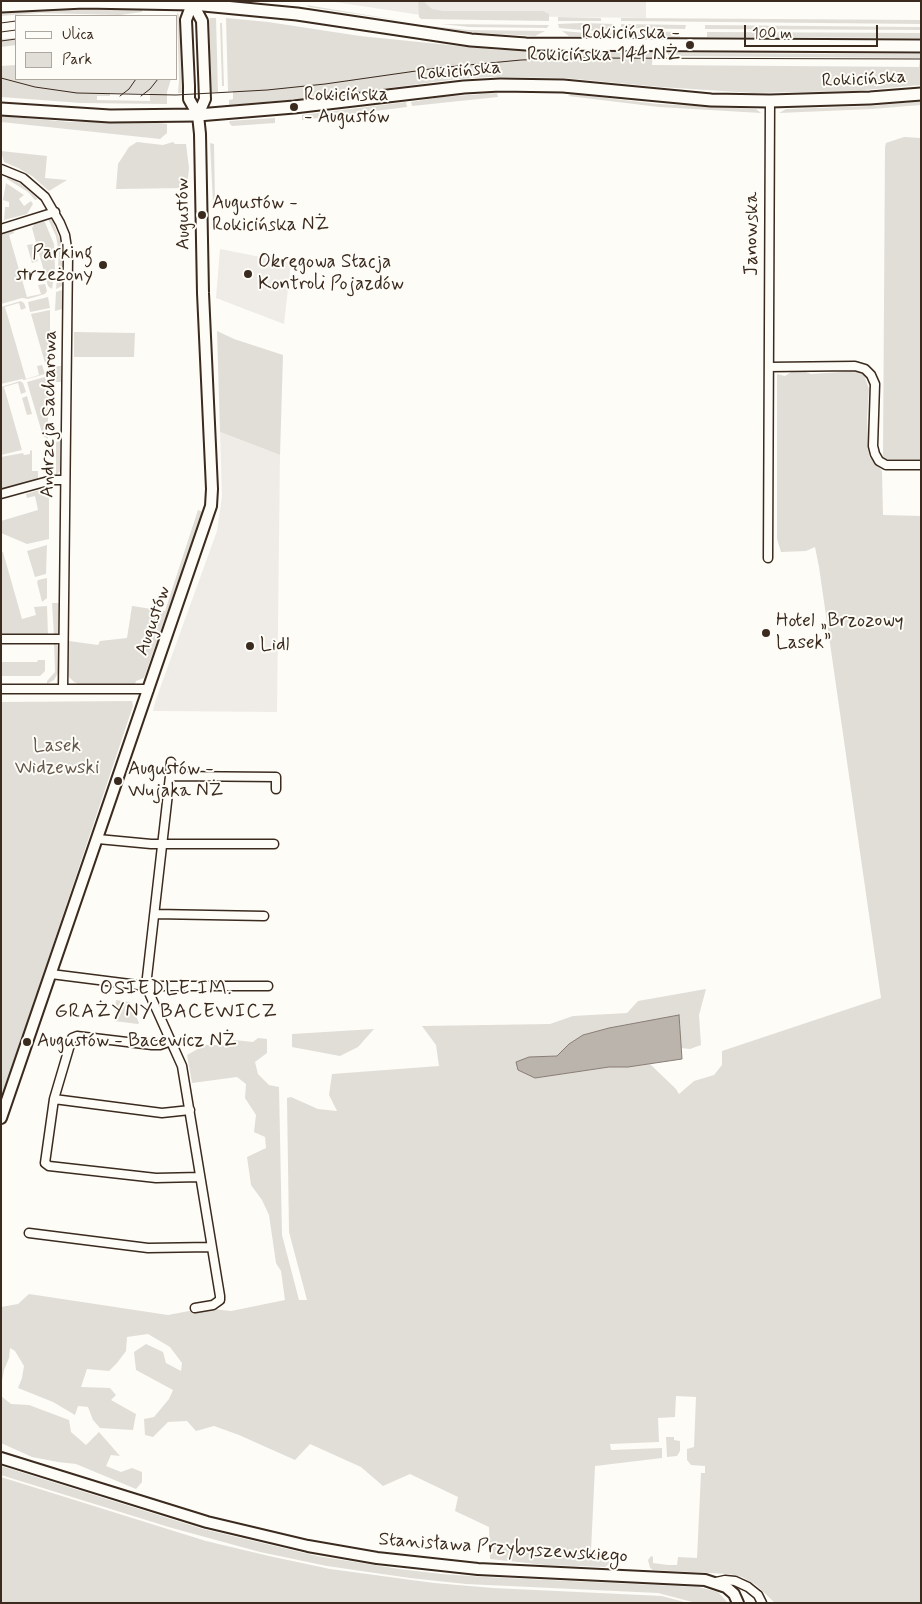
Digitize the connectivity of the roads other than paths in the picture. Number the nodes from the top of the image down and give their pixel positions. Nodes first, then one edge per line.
1 (193, 3) edge
2 (1, 6) edge
3 (921, 46) edge
4 (921, 94) edge
5 (770, 101) junction
6 (1, 108) edge
7 (198, 115) junction
8 (1, 169) edge
9 (55, 212) junction
10 (1, 229) edge
11 (770, 367) junction
12 (921, 465) edge
13 (65, 480) junction
14 (1, 494) edge
15 (768, 558) dead end
16 (1, 639) edge
17 (63, 639) junction
18 (1, 689) edge
19 (63, 689) junction
20 (149, 689) junction
21 (171, 762) dead end
22 (170, 776) junction
23 (276, 789) dead end
24 (98, 839) junction
25 (162, 843) junction
26 (274, 844) dead end
27 (155, 914) junction
28 (264, 916) dead end
29 (51, 974) junction
30 (146, 986) junction
31 (268, 986) dead end
32 (171, 1041) junction
33 (54, 1099) junction
34 (190, 1110) junction
35 (1, 1118) edge
36 (200, 1177) junction
37 (29, 1233) dead end
38 (211, 1247) junction
39 (195, 1308) dead end
40 (1, 1458) edge
41 (716, 1582) junction
42 (738, 1603) edge
43 (762, 1603) edge

1 - 2 main road, Rokicińska
1 - 3 main road, Rokicińska
1 - 7 street, Augustów
1 - 7 street, Augustów
4 - 5 main road, Rokicińska
5 - 7 main road, Rokicińska
5 - 11 street, Janowska
6 - 7 main road, Rokicińska
7 - 20 street, Augustów
8 - 9 street, Andrzeja Sacharowa
9 - 10 street
9 - 13 street, Andrzeja Sacharowa
11 - 12 street
11 - 15 street, Janowska
13 - 14 street
13 - 17 street, Andrzeja Sacharowa
16 - 17 street
17 - 19 street, Andrzeja Sacharowa
18 - 19 street
19 - 20 street
20 - 24 street, Augustów
21 - 22 street
22 - 23 street
22 - 25 street
24 - 25 street
24 - 29 street, Augustów
25 - 26 street
25 - 27 street
27 - 28 street
27 - 30 street
29 - 30 street
29 - 35 street, Augustów
30 - 31 street
30 - 32 street
32 - 33 street
32 - 34 street
33 - 34 street
33 - 36 street
34 - 36 street
36 - 38 street
37 - 38 street
38 - 39 street
40 - 41 street, Stanisława Przybyszewskiego
41 - 42 street
41 - 43 street, Stanisława Przybyszewskiego

